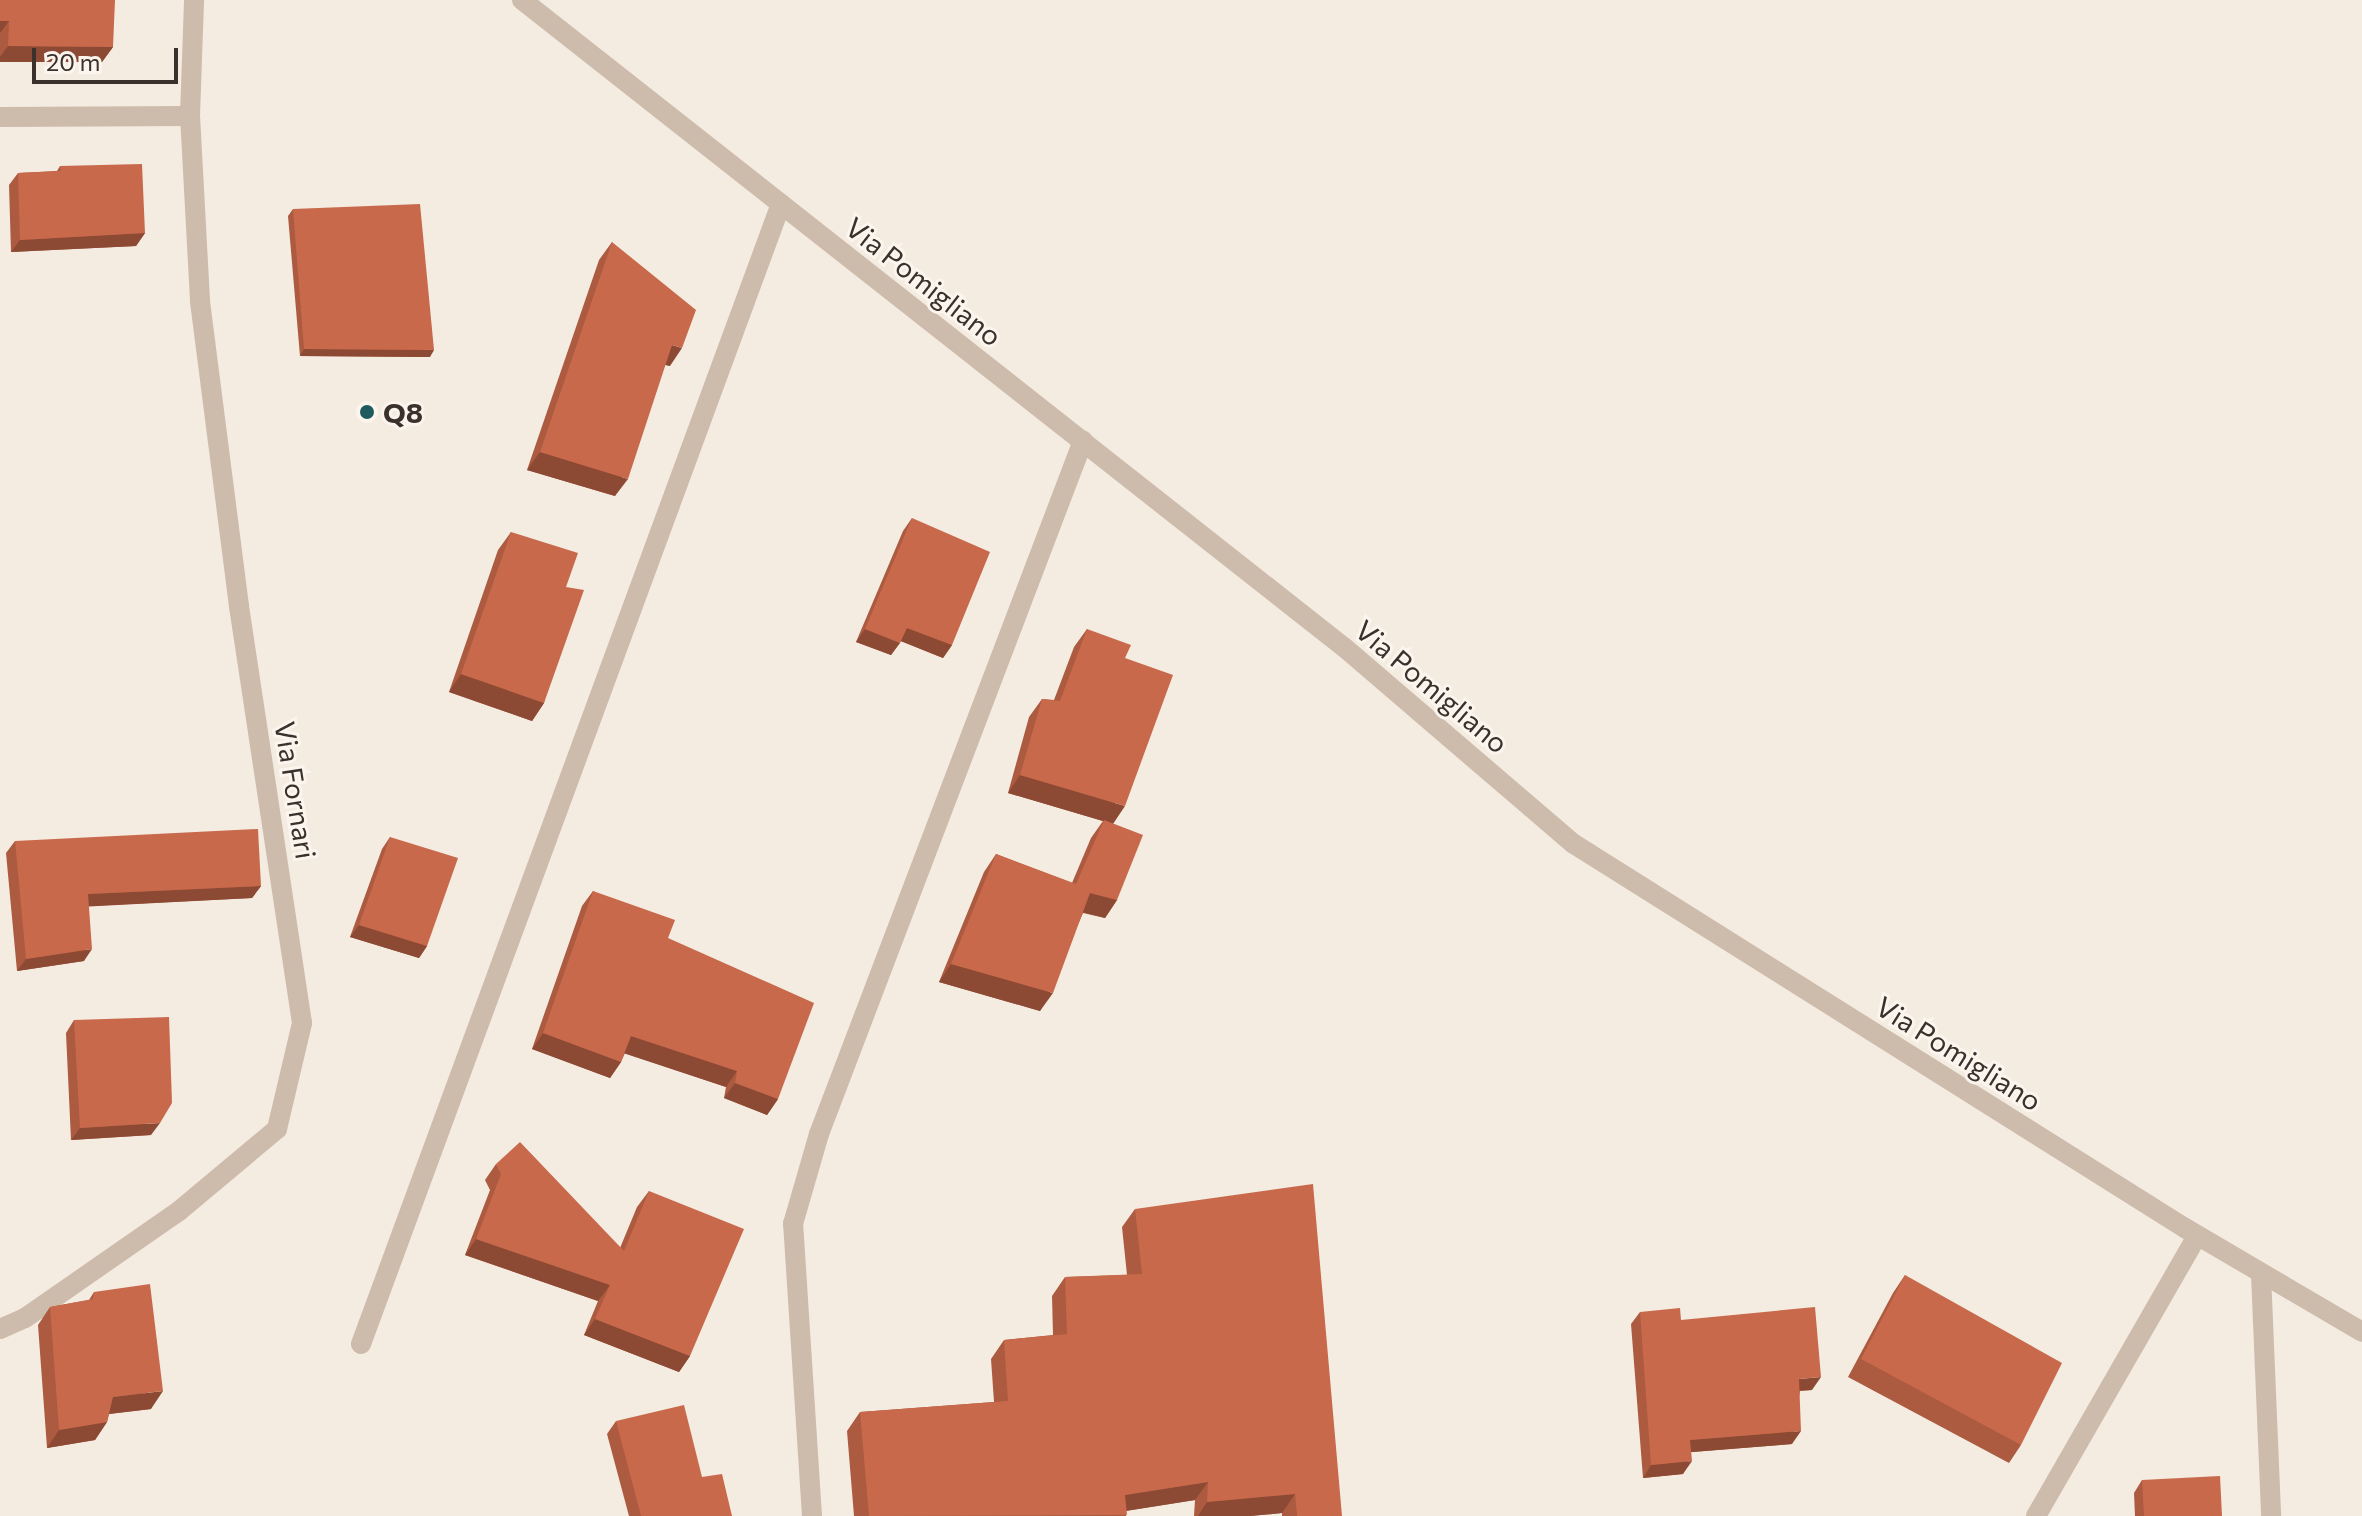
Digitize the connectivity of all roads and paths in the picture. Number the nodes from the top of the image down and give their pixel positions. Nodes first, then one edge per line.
1 (194, 0) edge
2 (522, 0) edge
3 (190, 116) junction
4 (0, 117) edge
5 (781, 204) junction
6 (1083, 441) junction
7 (2197, 1236) junction
8 (2261, 1274) junction
9 (0, 1329) edge
10 (2362, 1332) edge
11 (361, 1344) dead end
12 (812, 1516) edge
13 (2036, 1516) edge
14 (2271, 1516) edge

1 - 3 street, Via Fornari
2 - 5 street, Via Pomigliano
3 - 4 street
3 - 9 street, Via Fornari
5 - 6 street, Via Pomigliano
5 - 11 street
6 - 7 street, Via Pomigliano
6 - 12 street
7 - 8 street, Via Pomigliano
7 - 13 street
8 - 10 street, Via Pomigliano
8 - 14 street

